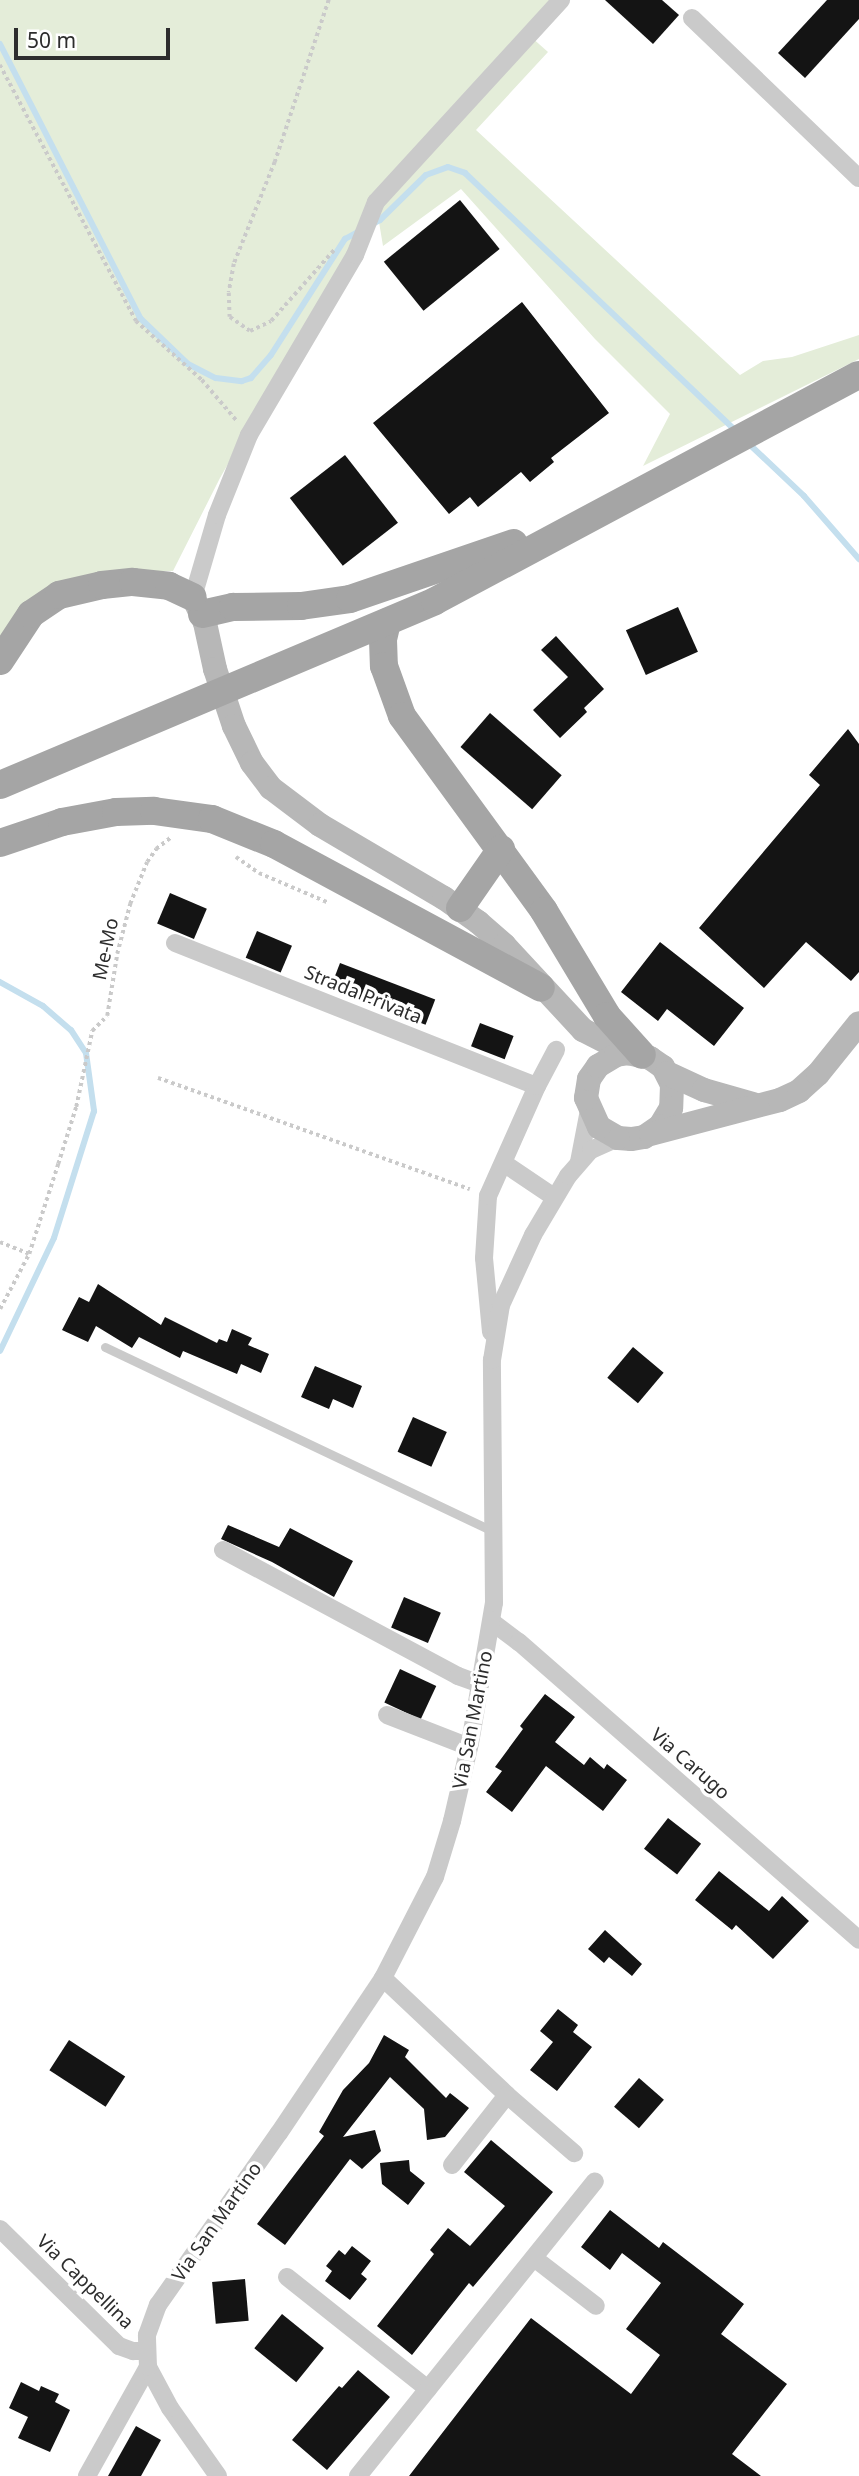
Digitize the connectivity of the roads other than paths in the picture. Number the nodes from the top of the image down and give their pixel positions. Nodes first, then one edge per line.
1 (561, 0) edge
2 (692, 18) dead end
3 (859, 178) edge
4 (859, 375) edge
5 (693, 466) junction
6 (198, 605) junction
7 (387, 622) junction
8 (0, 661) edge
9 (0, 785) edge
10 (0, 843) edge
11 (501, 849) junction
12 (460, 908) junction
13 (175, 943) dead end
14 (541, 988) junction
15 (572, 1022) junction
16 (859, 1023) edge
17 (556, 1051) dead end
18 (635, 1054) junction
19 (667, 1073) junction
20 (589, 1079) junction
21 (537, 1086) junction
22 (754, 1104) junction
23 (589, 1110) junction
24 (650, 1134) junction
25 (618, 1138) junction
26 (579, 1162) junction
27 (505, 1164) junction
28 (554, 1197) junction
29 (105, 1347) dead end
30 (494, 1347) junction
31 (494, 1531) junction
32 (223, 1550) dead end
33 (492, 1622) junction
34 (480, 1684) junction
35 (387, 1715) dead end
36 (469, 1747) junction
37 (859, 1940) edge
38 (383, 1978) junction
39 (507, 2095) junction
40 (574, 2153) dead end
41 (452, 2165) dead end
42 (595, 2181) dead end
43 (0, 2229) edge
44 (534, 2258) junction
45 (287, 2277) dead end
46 (596, 2306) dead end
47 (148, 2359) junction
48 (428, 2389) junction
49 (87, 2476) edge
50 (218, 2476) edge
51 (358, 2476) edge

1 - 6 street
2 - 3 street
4 - 5 main road
5 - 6 main road
5 - 7 main road
6 - 8 main road
6 - 12 street
7 - 9 main road
7 - 11 main road
10 - 14 main road
11 - 12 main road
11 - 18 main road
12 - 14 street
13 - 21 street, Strada Privata
14 - 15 street
15 - 18 street
15 - 20 street
16 - 22 street
17 - 21 street
18 - 19 street
18 - 20 street
19 - 22 street
19 - 24 street
20 - 23 street
21 - 27 street
22 - 24 street
23 - 25 street
23 - 26 street, Via San Martino
24 - 25 street
25 - 26 street, Via San Martino
26 - 28 street, Via San Martino
27 - 28 street
27 - 30 street
28 - 30 street, Via San Martino
29 - 31 lane
30 - 31 street, Via San Martino
31 - 33 street, Via San Martino
32 - 34 street
33 - 34 street, Via San Martino
33 - 37 street, Via Carugo
34 - 36 street, Via San Martino
35 - 36 street
36 - 38 street, Via San Martino
38 - 39 street
38 - 47 street, Via San Martino
39 - 40 street
39 - 41 street
42 - 44 street
43 - 47 street, Via Cappellina
44 - 46 street
44 - 48 street
45 - 48 street
47 - 49 street, Via San Martino
47 - 50 street
48 - 51 street

